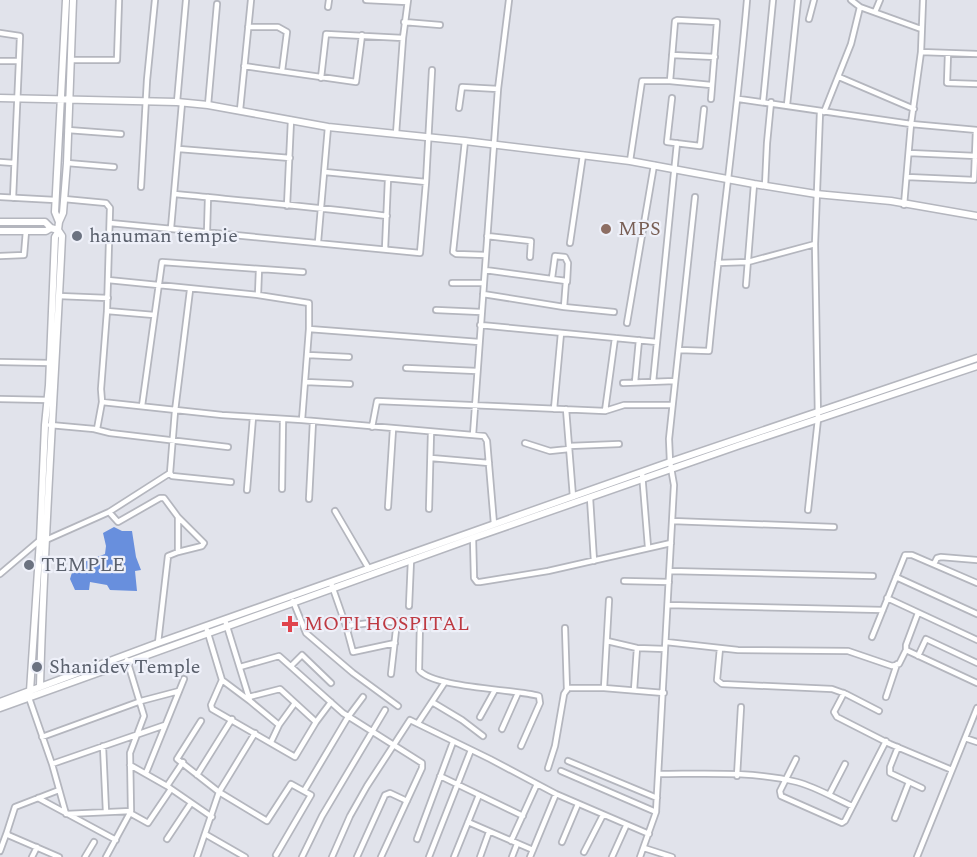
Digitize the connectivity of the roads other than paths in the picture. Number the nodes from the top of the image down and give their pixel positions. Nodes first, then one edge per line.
1 (61, 0) edge
2 (66, 0) edge
3 (74, 0) edge
4 (119, 0) edge
5 (155, 0) edge
6 (186, 0) edge
7 (251, 0) edge
8 (329, 0) edge
9 (366, 0) edge
10 (509, 0) edge
11 (747, 0) edge
12 (773, 0) edge
13 (798, 0) edge
14 (814, 0) edge
15 (850, 0) edge
16 (880, 0) edge
17 (923, 0) edge
18 (408, 1) edge
19 (217, 4) dead end
20 (328, 7) dead end
21 (860, 7) junction
22 (875, 12) junction
23 (809, 19) dead end
24 (404, 22) junction
25 (440, 25) dead end
26 (248, 27) junction
27 (921, 29) junction
28 (0, 33) edge
29 (362, 35) junction
30 (403, 38) junction
31 (921, 52) junction
32 (948, 53) junction
33 (977, 54) edge
34 (672, 55) junction
35 (715, 57) junction
36 (71, 60) junction
37 (0, 61) edge
38 (19, 62) junction
39 (244, 66) junction
40 (432, 70) dead end
41 (282, 71) junction
42 (839, 77) junction
43 (321, 78) junction
44 (670, 81) junction
45 (977, 84) edge
46 (711, 85) junction
47 (498, 89) junction
48 (0, 98) edge
49 (16, 99) junction
50 (672, 99) dead end
51 (711, 99) dead end
52 (739, 99) junction
53 (66, 101) junction
54 (146, 102) junction
55 (763, 102) junction
56 (771, 102) junction
57 (179, 103) junction
58 (208, 105) junction
59 (788, 105) junction
60 (459, 108) dead end
61 (704, 109) dead end
62 (914, 109) junction
63 (240, 110) junction
64 (822, 112) junction
65 (291, 120) junction
66 (911, 124) junction
67 (328, 127) junction
68 (68, 130) junction
69 (977, 130) edge
70 (121, 134) dead end
71 (396, 134) junction
72 (428, 138) junction
73 (465, 141) junction
74 (677, 143) junction
75 (494, 144) junction
76 (179, 149) junction
77 (909, 153) junction
78 (583, 155) junction
79 (976, 156) edge
80 (290, 158) junction
81 (630, 161) junction
82 (0, 162) edge
83 (14, 163) junction
84 (67, 163) junction
85 (654, 165) junction
86 (114, 167) dead end
87 (674, 169) junction
88 (325, 172) junction
89 (907, 177) junction
90 (388, 179) junction
91 (728, 179) junction
92 (426, 182) junction
93 (754, 184) junction
94 (765, 186) junction
95 (141, 188) dead end
96 (175, 194) junction
97 (816, 194) junction
98 (0, 197) edge
99 (208, 197) junction
100 (694, 197) dead end
101 (13, 198) junction
102 (64, 199) junction
103 (56, 200) junction
104 (904, 205) junction
105 (287, 206) junction
106 (322, 208) junction
107 (387, 216) junction
108 (977, 216) edge
109 (0, 222) edge
110 (58, 222) junction
111 (110, 224) junction
112 (171, 228) junction
113 (56, 230) junction
114 (0, 231) edge
115 (26, 231) junction
116 (207, 232) junction
117 (487, 236) junction
118 (318, 242) junction
119 (570, 243) dead end
120 (815, 244) junction
121 (385, 249) junction
122 (486, 255) junction
123 (0, 256) edge
124 (530, 256) dead end
125 (748, 262) junction
126 (718, 263) junction
127 (259, 269) junction
128 (485, 270) junction
129 (303, 272) dead end
130 (552, 279) junction
131 (108, 280) junction
132 (567, 282) junction
133 (452, 283) dead end
134 (484, 283) junction
135 (746, 285) dead end
136 (158, 286) junction
137 (190, 290) junction
138 (483, 294) junction
139 (258, 295) junction
140 (59, 296) junction
141 (108, 298) junction
142 (564, 307) junction
143 (436, 310) dead end
144 (107, 311) junction
145 (482, 312) junction
146 (614, 312) dead end
147 (154, 315) junction
148 (627, 323) dead end
149 (480, 325) junction
150 (309, 329) junction
151 (561, 333) junction
152 (615, 338) junction
153 (639, 340) junction
154 (479, 342) junction
155 (657, 342) junction
156 (679, 350) junction
157 (308, 355) junction
158 (349, 357) dead end
159 (977, 358) edge
160 (0, 362) edge
161 (51, 363) junction
162 (977, 366) edge
163 (406, 368) dead end
164 (477, 371) junction
165 (675, 381) junction
166 (306, 382) junction
167 (635, 382) junction
168 (653, 382) junction
169 (623, 383) dead end
170 (350, 384) dead end
171 (897, 390) junction
172 (0, 399) edge
173 (52, 400) junction
174 (102, 402) junction
175 (474, 405) junction
176 (672, 405) junction
177 (142, 406) junction
178 (554, 409) junction
179 (566, 409) junction
180 (175, 411) junction
181 (605, 411) junction
182 (817, 416) junction
183 (253, 417) junction
184 (283, 420) junction
185 (303, 420) junction
186 (313, 421) junction
187 (45, 425) junction
188 (53, 426) junction
189 (372, 428) junction
190 (97, 429) junction
191 (393, 429) junction
192 (431, 432) junction
193 (473, 435) junction
194 (173, 441) junction
195 (525, 442) dead end
196 (619, 444) dead end
197 (228, 447) dead end
198 (569, 448) junction
199 (431, 458) junction
200 (489, 463) junction
201 (671, 466) junction
202 (170, 473) junction
203 (643, 476) junction
204 (231, 482) dead end
205 (282, 489) dead end
206 (247, 490) dead end
207 (573, 497) junction
208 (590, 498) junction
209 (309, 500) dead end
210 (388, 507) dead end
211 (429, 509) dead end
212 (808, 510) dead end
213 (335, 511) dead end
214 (109, 512) junction
215 (178, 517) junction
216 (672, 521) junction
217 (494, 524) junction
218 (834, 527) dead end
219 (473, 538) junction
220 (43, 540) junction
221 (671, 543) junction
222 (648, 547) junction
223 (178, 552) junction
224 (411, 560) junction
225 (977, 560) edge
226 (594, 561) junction
227 (934, 564) junction
228 (369, 569) junction
229 (669, 571) junction
230 (0, 572) edge
231 (873, 576) dead end
232 (896, 577) junction
233 (624, 580) dead end
234 (669, 582) junction
235 (977, 583) edge
236 (332, 586) junction
237 (887, 598) junction
238 (293, 599) junction
239 (609, 600) dead end
240 (668, 605) junction
241 (409, 606) dead end
242 (883, 610) junction
243 (918, 613) junction
244 (977, 614) edge
245 (397, 621) junction
246 (226, 623) junction
247 (346, 626) junction
248 (565, 628) dead end
249 (206, 629) junction
250 (872, 637) dead end
251 (977, 640) edge
252 (607, 641) junction
253 (666, 642) junction
254 (158, 643) junction
255 (395, 643) junction
256 (637, 648) junction
257 (720, 648) junction
258 (665, 649) junction
259 (906, 650) junction
260 (918, 656) junction
261 (127, 658) junction
262 (977, 663) edge
263 (897, 664) junction
264 (291, 666) junction
265 (240, 668) junction
266 (321, 674) junction
267 (391, 674) dead end
268 (184, 679) dead end
269 (222, 680) junction
270 (445, 682) junction
271 (331, 683) dead end
272 (977, 683) edge
273 (311, 684) junction
274 (40, 686) junction
275 (604, 688) junction
276 (495, 690) junction
277 (567, 690) junction
278 (634, 690) junction
279 (179, 691) junction
280 (28, 693) junction
281 (518, 693) junction
282 (664, 693) junction
283 (844, 693) junction
284 (363, 697) dead end
285 (886, 697) dead end
286 (250, 699) junction
287 (141, 701) junction
288 (0, 702) edge
289 (331, 702) junction
290 (432, 702) junction
291 (295, 704) junction
292 (398, 706) dead end
293 (741, 707) dead end
294 (0, 708) edge
295 (977, 708) edge
296 (385, 710) dead end
297 (879, 711) dead end
298 (348, 717) junction
299 (480, 717) dead end
300 (232, 719) junction
301 (201, 721) dead end
302 (316, 722) junction
303 (418, 723) junction
304 (165, 724) junction
305 (279, 725) junction
306 (502, 729) dead end
307 (371, 731) junction
308 (255, 733) junction
309 (136, 734) junction
310 (483, 736) dead end
311 (42, 737) junction
312 (965, 738) junction
313 (886, 741) junction
314 (271, 742) junction
315 (453, 742) junction
316 (977, 742) edge
317 (392, 745) junction
318 (103, 746) junction
319 (521, 746) dead end
320 (898, 747) junction
321 (471, 750) junction
322 (796, 759) dead end
323 (568, 761) dead end
324 (183, 762) junction
325 (52, 764) junction
326 (844, 764) dead end
327 (130, 765) junction
328 (548, 768) dead end
329 (952, 770) junction
330 (561, 771) dead end
331 (146, 773) junction
332 (659, 774) junction
333 (197, 775) junction
334 (440, 776) junction
335 (737, 776) junction
336 (786, 780) junction
337 (909, 782) junction
338 (537, 784) junction
339 (459, 785) junction
340 (169, 788) junction
341 (922, 788) dead end
342 (59, 790) junction
343 (304, 791) junction
344 (219, 792) junction
345 (556, 794) junction
346 (479, 795) junction
347 (829, 795) junction
348 (38, 798) junction
349 (657, 798) junction
350 (407, 801) junction
351 (191, 803) junction
352 (578, 804) junction
353 (852, 806) junction
354 (106, 812) junction
355 (131, 812) junction
356 (656, 812) junction
357 (66, 814) junction
358 (603, 815) junction
359 (523, 816) junction
360 (212, 817) junction
361 (895, 818) dead end
362 (468, 822) junction
363 (626, 826) junction
364 (7, 832) junction
365 (489, 832) junction
366 (205, 834) junction
367 (649, 834) junction
368 (167, 839) dead end
369 (417, 839) dead end
370 (116, 840) junction
371 (511, 841) junction
372 (93, 842) dead end
373 (562, 842) dead end
374 (518, 844) junction
375 (37, 847) junction
376 (644, 848) junction
377 (533, 850) junction
378 (0, 851) edge
379 (584, 852) dead end
380 (276, 855) dead end
381 (662, 855) edge
382 (32, 857) edge
383 (59, 857) edge
384 (85, 857) edge
385 (106, 857) edge
386 (197, 857) edge
387 (245, 857) edge
388 (302, 857) edge
389 (332, 857) edge
390 (357, 857) edge
391 (381, 857) edge
392 (429, 857) edge
393 (454, 857) edge
394 (480, 857) edge
395 (512, 857) edge
396 (530, 857) edge
397 (612, 857) edge
398 (640, 857) edge
399 (672, 857) edge
400 (917, 857) edge

1 - 2 street
2 - 53 main road
3 - 36 main road
4 - 36 street
5 - 54 street
6 - 57 street
7 - 26 street
8 - 20 street
9 - 18 street
10 - 47 street
11 - 52 street
12 - 55 street
13 - 59 street
14 - 23 street
15 - 21 street
16 - 22 street
17 - 27 street
18 - 24 street
19 - 58 street
21 - 22 street
21 - 42 street
22 - 27 street
24 - 25 street
24 - 30 street
26 - 39 street
26 - 41 street
27 - 31 street
28 - 38 street
29 - 30 street
29 - 43 street
29 - 43 street
30 - 71 street
31 - 32 street
31 - 62 street
32 - 33 street
32 - 45 street
34 - 35 street
34 - 35 street
34 - 44 street
35 - 46 street
36 - 53 main road
37 - 38 street
38 - 49 street
39 - 41 street
39 - 63 street
40 - 72 street
41 - 43 street
42 - 62 street
42 - 64 street
44 - 46 street
44 - 81 street
46 - 51 street
47 - 60 street
47 - 75 street
48 - 49 main road
49 - 53 main road
49 - 83 street
50 - 74 street
52 - 55 street
52 - 91 street
53 - 54 main road
53 - 68 main road
53 - 103 main road
54 - 57 main road
54 - 95 street
55 - 56 street
56 - 59 street
56 - 94 street
57 - 58 main road
57 - 76 street
58 - 63 main road
59 - 64 street
61 - 74 street
62 - 66 street
63 - 65 main road
64 - 66 street
64 - 97 street
65 - 67 main road
65 - 80 street
66 - 69 street
66 - 77 street
67 - 71 main road
67 - 88 street
68 - 70 street
68 - 84 main road
69 - 79 street
71 - 72 main road
72 - 73 main road
72 - 92 street
73 - 75 main road
73 - 122 street
74 - 87 street
75 - 78 main road
75 - 117 street
76 - 80 street
76 - 96 street
77 - 79 street
77 - 89 street
78 - 81 main road
78 - 119 street
79 - 89 street
80 - 105 street
81 - 85 main road
82 - 83 street
83 - 101 street
84 - 86 street
84 - 102 main road
85 - 87 main road
85 - 148 street
87 - 91 main road
87 - 155 street
88 - 90 street
88 - 106 street
89 - 104 street
90 - 92 street
90 - 107 street
91 - 93 main road
91 - 126 street
92 - 121 street
93 - 94 main road
93 - 125 street
94 - 97 main road
96 - 99 street
96 - 112 street
97 - 104 main road
97 - 120 street
98 - 101 street
99 - 105 street
99 - 116 street
100 - 156 street
101 - 103 street
102 - 110 main road
102 - 111 street
103 - 110 main road
104 - 108 main road
105 - 106 street
106 - 107 street
106 - 118 street
107 - 121 street
109 - 113 main road
110 - 113 main road
111 - 112 street
111 - 131 street
112 - 116 street
113 - 115 main road
113 - 140 main road
113 - 161 main road
114 - 115 main road
115 - 123 street
116 - 118 street
117 - 122 street
117 - 124 street
118 - 121 street
120 - 125 street
120 - 182 street
122 - 128 street
125 - 126 street
125 - 135 street
126 - 156 street
127 - 129 street
127 - 136 street
127 - 139 street
128 - 130 street
128 - 134 street
130 - 132 street
130 - 132 street
131 - 136 street
131 - 141 street
132 - 142 street
133 - 134 street
134 - 138 street
136 - 137 street
136 - 147 street
137 - 139 street
137 - 180 street
138 - 142 street
138 - 145 street
139 - 150 street
140 - 141 street
140 - 173 main road
141 - 144 street
142 - 146 street
143 - 145 street
144 - 147 street
144 - 174 street
145 - 149 street
147 - 177 street
149 - 151 street
149 - 154 street
150 - 154 street
150 - 157 street
151 - 152 street
151 - 178 street
152 - 153 street
152 - 181 street
153 - 155 street
153 - 167 street
154 - 164 street
155 - 168 street
156 - 165 street
157 - 158 street
157 - 166 street
159 - 171 main road
160 - 161 street
161 - 173 main road
162 - 171 main road
163 - 164 street
164 - 175 street
165 - 168 street
165 - 176 street
166 - 170 street
166 - 185 street
167 - 168 street
167 - 169 street
171 - 182 main road
172 - 173 street
173 - 187 main road
173 - 188 main road
174 - 177 street
174 - 190 street
175 - 178 street
175 - 189 street
175 - 193 street
176 - 181 street
176 - 201 street
177 - 180 street
178 - 179 street
179 - 181 street
179 - 198 street
180 - 183 street
180 - 194 street
182 - 201 main road
182 - 212 street
183 - 184 street
183 - 206 street
184 - 185 street
184 - 205 street
185 - 186 street
186 - 189 street
186 - 209 street
187 - 188 street
187 - 220 main road
188 - 190 street
188 - 220 main road
189 - 191 street
190 - 194 street
191 - 192 street
191 - 210 street
192 - 193 street
192 - 199 street
193 - 200 street
194 - 197 street
194 - 202 street
195 - 198 street
196 - 198 street
198 - 207 street
199 - 200 street
199 - 211 street
200 - 217 street
201 - 203 main road
201 - 216 street
202 - 204 street
202 - 214 street
203 - 207 main road
203 - 208 main road
203 - 222 street
207 - 217 main road
208 - 219 main road
208 - 226 street
213 - 228 street
214 - 215 street
214 - 220 street
215 - 223 street
215 - 223 street
216 - 218 street
216 - 221 street
217 - 228 main road
219 - 224 main road
219 - 226 street
220 - 230 street
220 - 274 main road
220 - 280 main road
221 - 222 street
221 - 229 street
222 - 226 street
223 - 254 street
224 - 236 main road
224 - 241 street
225 - 227 street
227 - 232 street
227 - 235 street
228 - 236 main road
229 - 231 street
229 - 234 street
232 - 237 street
232 - 244 street
233 - 234 street
234 - 240 street
236 - 238 main road
236 - 247 street
237 - 242 street
237 - 243 street
238 - 246 main road
238 - 292 street
239 - 252 street
240 - 242 street
240 - 253 street
242 - 250 street
243 - 251 street
243 - 259 street
245 - 247 street
245 - 255 street
245 - 270 street
246 - 249 main road
246 - 265 street
247 - 255 street
248 - 277 street
249 - 254 main road
249 - 261 main road
249 - 269 street
252 - 256 street
252 - 275 street
253 - 257 street
253 - 258 street
254 - 261 main road
255 - 267 street
256 - 258 street
256 - 278 street
257 - 263 street
257 - 283 street
258 - 282 street
259 - 260 street
259 - 263 street
260 - 262 street
260 - 272 street
261 - 274 main road
261 - 280 main road
261 - 287 street
263 - 285 street
264 - 265 street
264 - 266 street
264 - 273 street
265 - 286 street
266 - 271 street
266 - 273 street
268 - 279 street
269 - 286 street
269 - 300 street
270 - 276 street
270 - 290 street
273 - 289 street
274 - 280 main road
275 - 277 street
275 - 278 street
276 - 281 street
276 - 299 street
277 - 328 street
278 - 282 street
279 - 287 street
279 - 304 street
280 - 288 main road
280 - 294 main road
280 - 311 street
281 - 306 street
281 - 319 street
282 - 332 street
283 - 297 street
283 - 313 street
284 - 298 street
286 - 291 street
286 - 305 street
287 - 309 street
287 - 311 street
289 - 298 street
289 - 302 street
290 - 303 street
290 - 310 street
291 - 302 street
291 - 305 street
293 - 335 street
295 - 312 street
296 - 307 street
298 - 307 street
298 - 343 street
300 - 308 street
300 - 333 street
301 - 324 street
302 - 314 street
303 - 315 street
303 - 317 street
304 - 309 street
304 - 331 street
305 - 314 street
307 - 317 street
307 - 388 street
308 - 314 street
308 - 344 street
309 - 318 street
309 - 327 street
311 - 325 street
312 - 316 street
312 - 329 street
313 - 320 street
313 - 353 street
315 - 321 street
315 - 334 street
317 - 350 street
317 - 389 street
318 - 325 street
318 - 354 street
320 - 329 street
320 - 337 street
321 - 338 street
321 - 339 street
322 - 336 street
323 - 349 street
324 - 333 street
324 - 340 street
325 - 342 street
326 - 347 street
327 - 331 street
327 - 355 street
329 - 400 street
330 - 356 street
331 - 340 street
332 - 335 street
332 - 349 street
333 - 344 street
334 - 339 street
334 - 369 street
335 - 336 street
336 - 347 street
336 - 353 street
337 - 341 street
337 - 361 street
338 - 345 street
338 - 359 street
339 - 346 street
339 - 392 street
340 - 351 street
340 - 355 street
342 - 348 street
342 - 357 street
343 - 344 street
343 - 380 street
344 - 360 street
345 - 352 street
345 - 377 street
346 - 359 street
346 - 362 street
347 - 353 street
348 - 357 street
348 - 364 street
349 - 356 street
350 - 390 street
350 - 391 street
351 - 360 street
351 - 368 street
352 - 358 street
352 - 373 street
354 - 355 street
354 - 357 street
355 - 370 street
356 - 367 street
357 - 370 street
358 - 363 street
358 - 379 street
359 - 371 street
360 - 366 street
362 - 365 street
362 - 393 street
363 - 367 street
363 - 397 street
364 - 375 street
364 - 378 street
365 - 371 street
365 - 394 street
366 - 386 street
366 - 387 street
367 - 376 street
370 - 385 street
371 - 374 street
372 - 384 street
374 - 377 street
374 - 395 street
375 - 382 street
375 - 383 street
376 - 381 street
376 - 398 street
377 - 396 street
381 - 399 street

